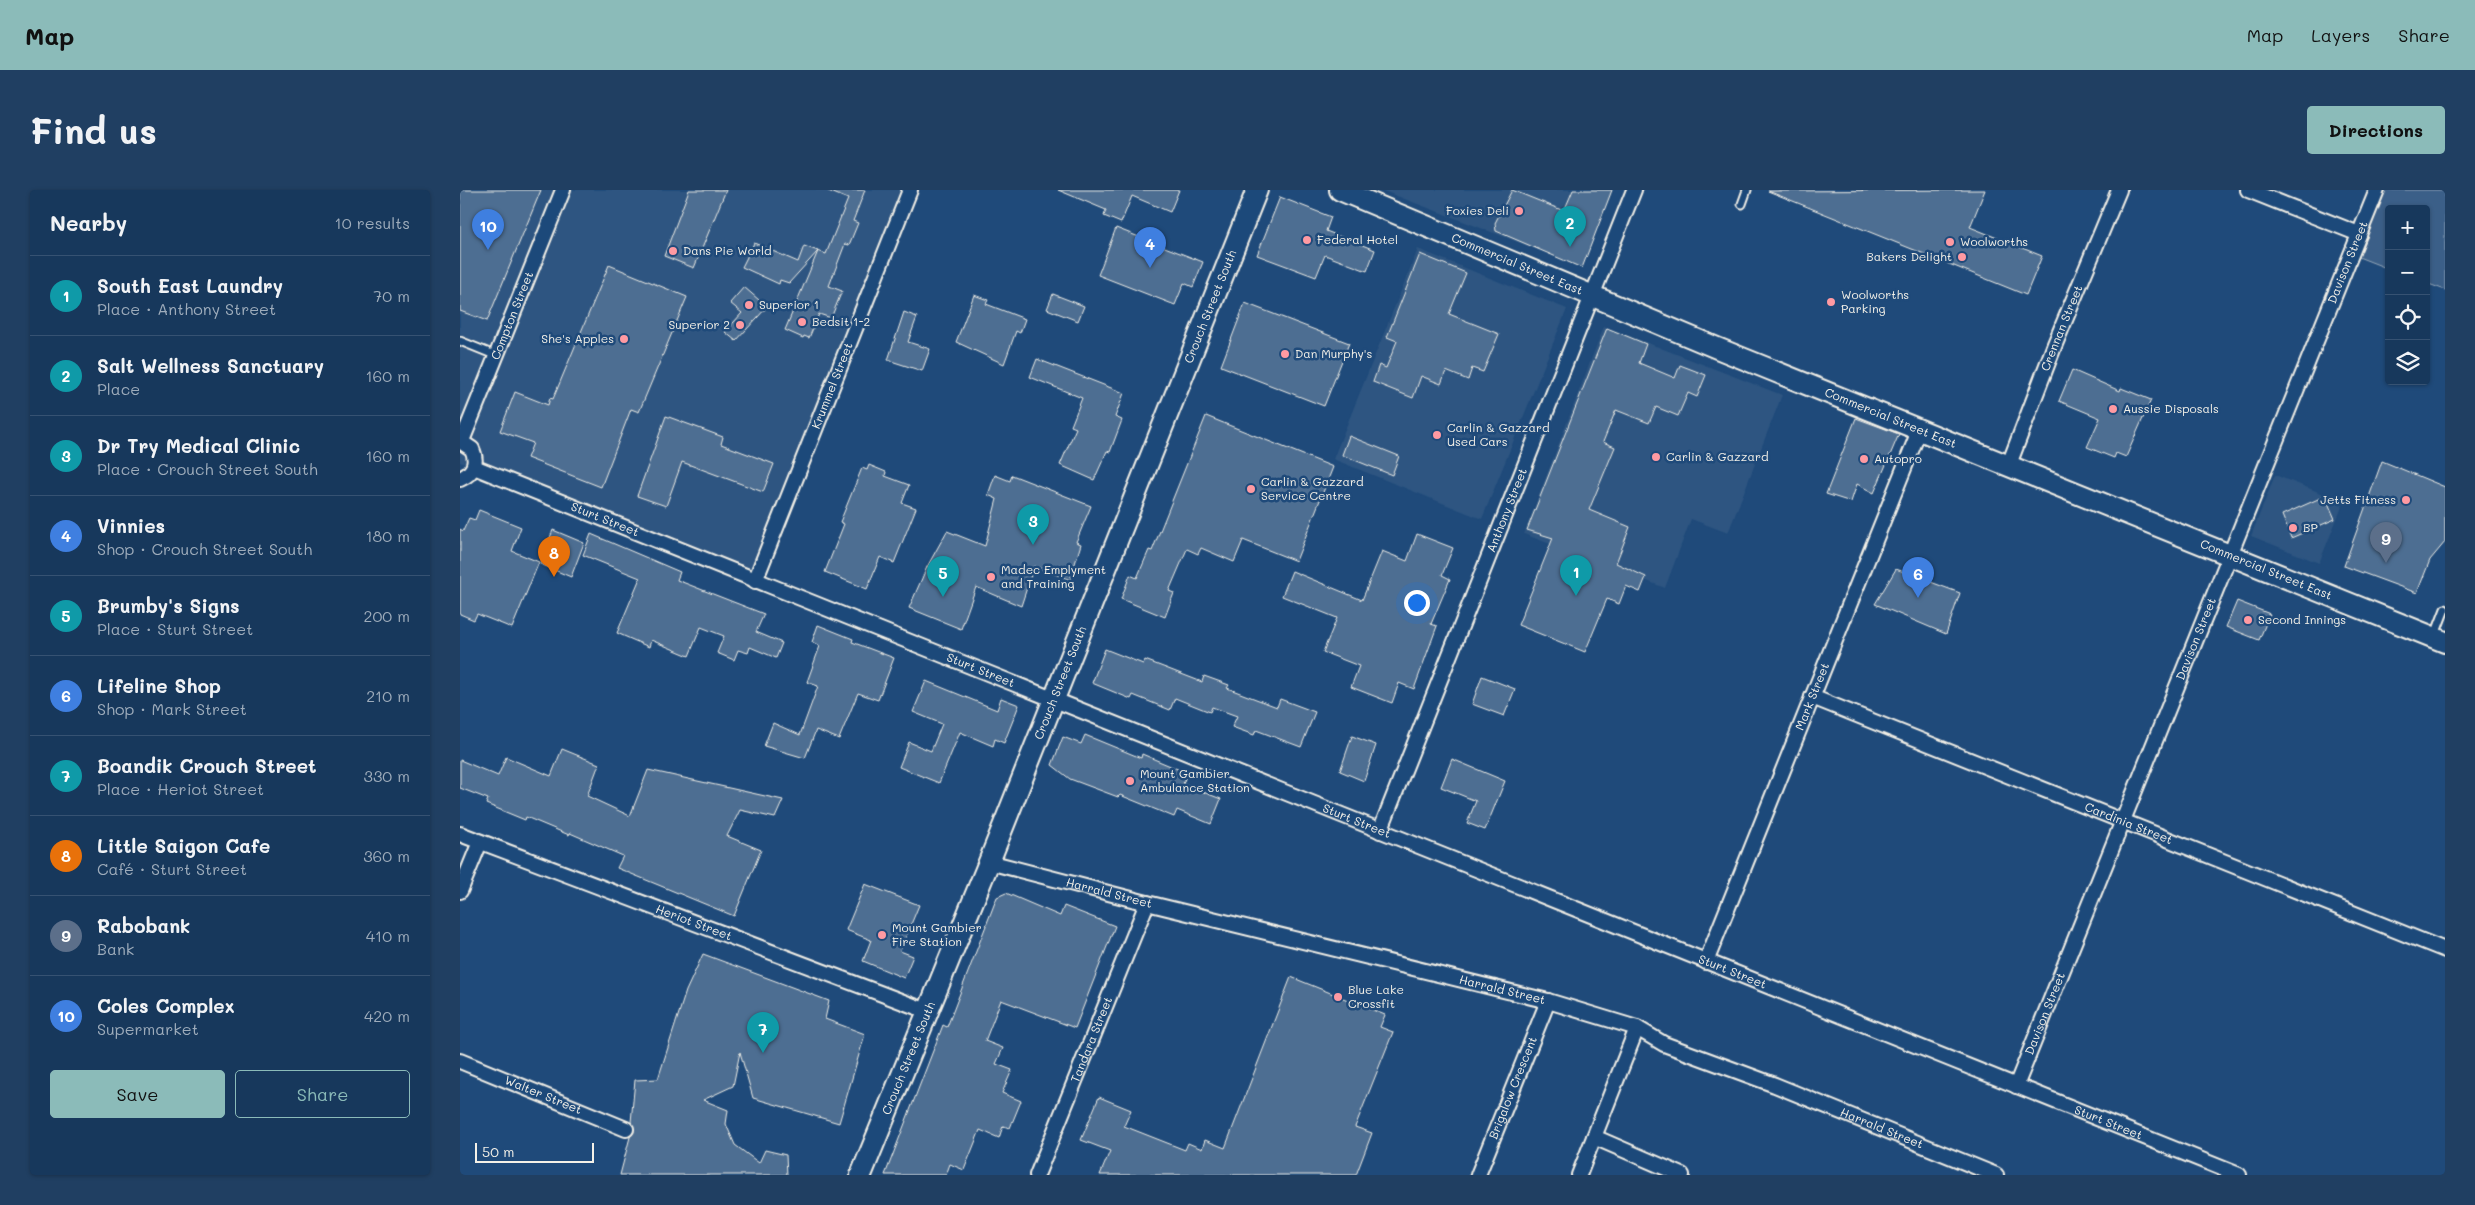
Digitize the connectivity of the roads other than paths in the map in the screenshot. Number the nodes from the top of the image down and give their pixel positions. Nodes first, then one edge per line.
1 (563, 190) edge
2 (910, 190) edge
3 (1257, 190) edge
4 (1340, 190) edge
5 (1634, 190) edge
6 (1747, 190) edge
7 (2119, 190) edge
8 (2248, 190) edge
9 (2377, 190) edge
10 (1742, 204) dead end
11 (2359, 234) junction
12 (1592, 295) junction
13 (460, 341) edge
14 (497, 356) junction
15 (1919, 431) junction
16 (461, 441) edge
17 (2008, 467) junction
18 (474, 468) junction
19 (460, 479) edge
20 (2229, 556) junction
21 (755, 581) junction
22 (2445, 609) edge
23 (2439, 640) edge
24 (1812, 698) junction
25 (1052, 700) junction
26 (2122, 822) junction
27 (1380, 831) junction
28 (460, 834) edge
29 (480, 842) junction
30 (989, 862) junction
31 (460, 891) edge
32 (1147, 903) junction
33 (2445, 950) edge
34 (1706, 962) junction
35 (1548, 1001) junction
36 (927, 1011) junction
37 (1637, 1028) junction
38 (460, 1061) edge
39 (2016, 1086) junction
40 (626, 1129) dead end
41 (1594, 1137) junction
42 (862, 1175) edge
43 (1037, 1175) edge
44 (1478, 1175) edge
45 (1579, 1175) edge
46 (1682, 1175) edge
47 (1996, 1175) edge
48 (2239, 1175) edge

1 - 14 street, Compton Street
2 - 21 street, Krummel Street
3 - 25 street, Crouch Street South
4 - 12 street, Commercial Street East
5 - 12 street, Anthony Street
6 - 10 lane
7 - 17 street, Crennan Street
8 - 11 street
9 - 11 street, Davison Street
11 - 20 street, Davison Street
12 - 15 street, Commercial Street East
12 - 27 street, Anthony Street
13 - 14 lane
14 - 16 street, Compton Street
15 - 17 street, Commercial Street East
15 - 24 street, Mark Street
16 - 18 street
17 - 20 street, Commercial Street East
18 - 19 street
18 - 21 street, Sturt Street
20 - 23 street, Commercial Street East
20 - 26 street, Davison Street
21 - 25 street, Sturt Street
22 - 23 lane
24 - 26 street, Cardinia Street
24 - 34 street, Mark Street
25 - 27 street, Sturt Street
25 - 30 street, Crouch Street South
26 - 33 street, Cardinia Street
26 - 39 street, Davison Street
27 - 34 street, Sturt Street
28 - 29 street, Heriot Street
29 - 31 street
29 - 36 street, Heriot Street
30 - 32 street, Harrald Street
30 - 36 street, Crouch Street South
32 - 35 street, Harrald Street
32 - 43 street, Tandara Street
34 - 39 street, Sturt Street
35 - 37 street, Harrald Street
35 - 44 street, Brigalow Crescent
36 - 42 street, Crouch Street South
37 - 41 street
37 - 47 street, Harrald Street
38 - 40 street, Walter Street
39 - 48 street, Sturt Street
41 - 45 street
41 - 46 street

